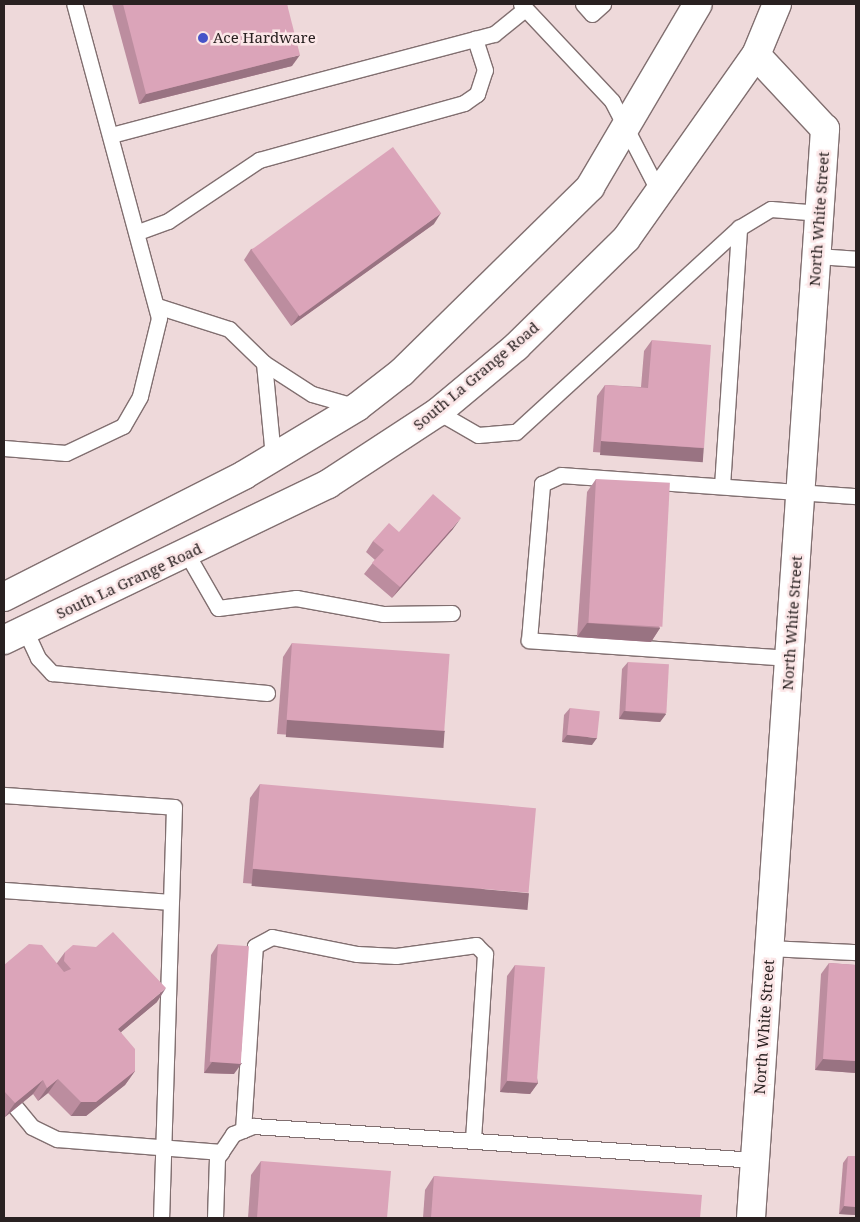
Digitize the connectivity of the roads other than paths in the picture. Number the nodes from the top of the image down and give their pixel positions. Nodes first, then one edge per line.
1 (74, 4) edge
2 (583, 4) edge
3 (603, 4) edge
4 (698, 4) edge
5 (776, 4) edge
6 (523, 6) edge
7 (475, 39) junction
8 (756, 54) junction
9 (627, 129) junction
10 (111, 135) junction
11 (658, 190) junction
12 (820, 213) junction
13 (739, 228) junction
14 (138, 232) junction
15 (817, 256) junction
16 (856, 259) edge
17 (157, 306) junction
18 (264, 363) junction
19 (357, 406) junction
20 (438, 412) junction
21 (6, 453) edge
22 (273, 456) junction
23 (722, 486) junction
24 (801, 492) junction
25 (856, 496) edge
26 (186, 554) junction
27 (4, 597) edge
28 (452, 613) dead end
29 (14, 635) edge
30 (790, 658) junction
31 (267, 693) dead end
32 (4, 795) edge
33 (4, 890) edge
34 (171, 902) junction
35 (770, 948) junction
36 (856, 952) edge
37 (4, 1093) edge
38 (243, 1130) junction
39 (473, 1141) junction
40 (163, 1148) junction
41 (221, 1152) junction
42 (755, 1160) junction
43 (161, 1218) edge
44 (215, 1218) edge
45 (752, 1218) edge

1 - 10 lane
2 - 3 lane
4 - 9 main road
5 - 8 main road, South La Grange Road
6 - 7 lane
6 - 9 lane
7 - 10 lane
7 - 14 lane
8 - 11 main road, South La Grange Road
8 - 12 main road, North White Street
9 - 11 lane
9 - 19 main road
10 - 14 lane
11 - 20 main road, South La Grange Road
12 - 13 lane
12 - 15 main road, North White Street
13 - 20 lane
13 - 23 lane
14 - 17 lane
15 - 16 lane
15 - 24 main road, North White Street
17 - 18 lane
17 - 21 lane
18 - 19 lane
18 - 22 lane
19 - 22 main road
20 - 26 main road, South La Grange Road
22 - 27 main road
23 - 24 lane
23 - 30 lane
24 - 25 lane
24 - 30 main road, North White Street
26 - 28 lane
26 - 29 main road, South La Grange Road
29 - 31 lane
30 - 35 main road, North White Street
32 - 34 lane
33 - 34 lane
34 - 40 lane
35 - 36 lane
35 - 42 main road, North White Street
37 - 40 lane
38 - 39 lane
38 - 39 lane
38 - 41 lane
39 - 42 lane
40 - 41 lane
40 - 43 lane
41 - 44 lane
42 - 45 main road, North White Street

